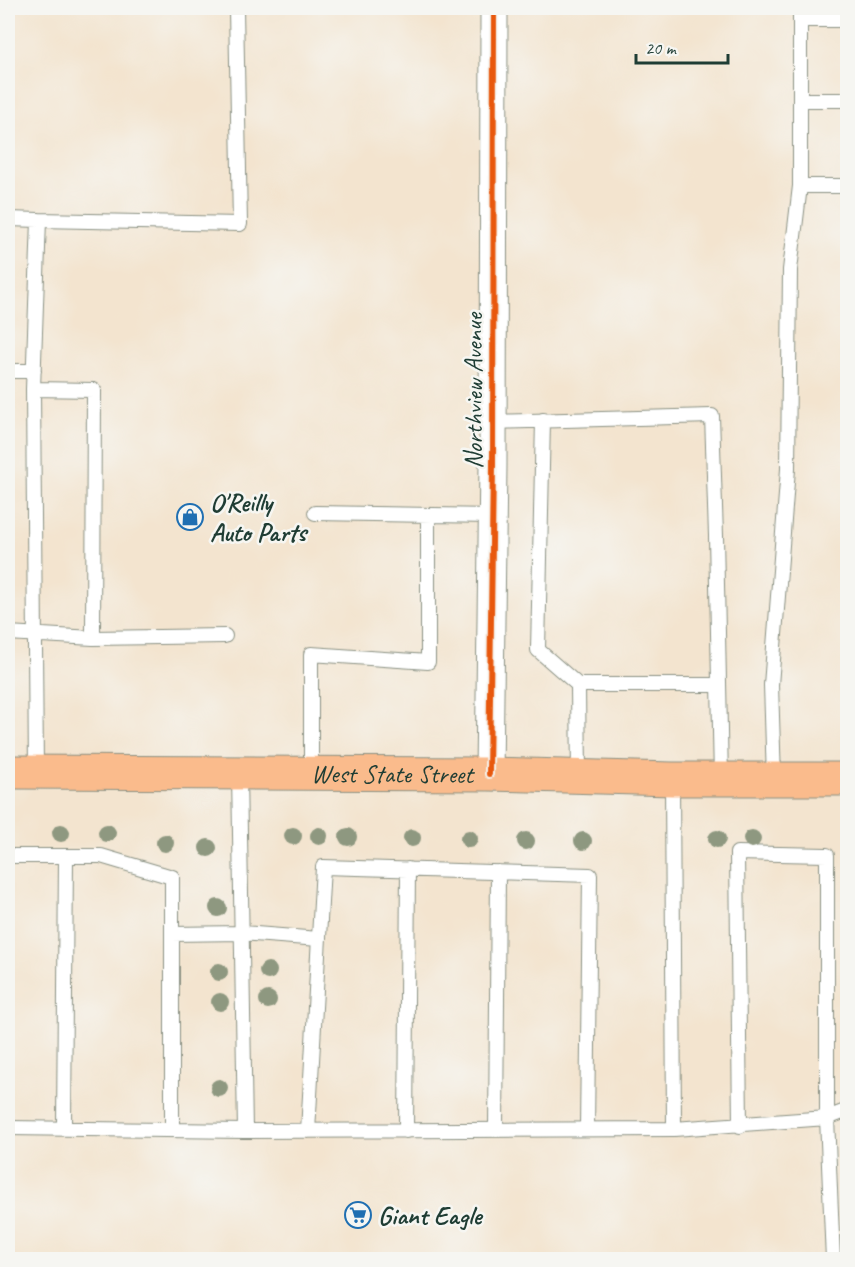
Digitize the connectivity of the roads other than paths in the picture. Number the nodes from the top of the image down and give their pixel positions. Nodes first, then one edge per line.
1 (236, 8) edge
2 (494, 8) edge
3 (800, 14) edge
4 (848, 20) edge
5 (800, 100) junction
6 (848, 100) edge
7 (800, 186) junction
8 (848, 186) edge
9 (8, 219) edge
10 (39, 220) junction
11 (8, 371) edge
12 (34, 371) junction
13 (33, 389) junction
14 (543, 420) junction
15 (492, 422) junction
16 (315, 513) dead end
17 (428, 515) junction
18 (492, 516) junction
19 (8, 633) edge
20 (35, 634) junction
21 (225, 636) dead end
22 (93, 638) junction
23 (579, 685) junction
24 (719, 685) junction
25 (22, 772) edge
26 (239, 774) junction
27 (311, 774) junction
28 (489, 774) junction
29 (579, 777) junction
30 (672, 779) junction
31 (721, 779) junction
32 (774, 779) junction
33 (848, 779) edge
34 (8, 856) edge
35 (66, 856) junction
36 (408, 869) junction
37 (498, 873) junction
38 (242, 933) junction
39 (172, 934) junction
40 (319, 939) junction
41 (848, 1110) edge
42 (827, 1118) junction
43 (740, 1126) junction
44 (8, 1128) edge
45 (64, 1128) junction
46 (172, 1129) junction
47 (496, 1130) junction
48 (587, 1130) junction
49 (674, 1130) junction
50 (245, 1131) junction
51 (308, 1131) junction
52 (406, 1131) junction
53 (833, 1260) edge

1 - 10 lane
2 - 15 street, Northview Avenue
3 - 4 lane
3 - 5 lane
5 - 6 lane
5 - 7 lane
7 - 8 lane
7 - 32 lane
9 - 10 lane
10 - 12 lane
11 - 12 lane
12 - 13 lane
13 - 20 lane
13 - 22 lane
14 - 15 lane
14 - 23 lane
14 - 24 lane
15 - 18 street, Northview Avenue
16 - 17 lane
17 - 18 lane
17 - 27 lane
18 - 28 street, Northview Avenue
19 - 20 lane
20 - 22 lane
20 - 25 lane
21 - 22 lane
23 - 24 lane
23 - 29 lane
24 - 31 lane
25 - 26 highway, West State Street
26 - 27 highway, West State Street
26 - 38 lane
27 - 28 highway, West State Street
28 - 29 highway, West State Street
29 - 30 highway, West State Street
30 - 31 highway, West State Street
30 - 49 lane
31 - 32 highway, West State Street
32 - 33 highway, West State Street
34 - 35 lane
35 - 39 lane
35 - 45 lane
36 - 37 lane
36 - 40 lane
36 - 52 lane
37 - 47 lane
37 - 48 lane
38 - 39 lane
38 - 40 lane
38 - 50 lane
39 - 46 lane
40 - 51 lane
41 - 42 lane
42 - 43 lane
42 - 43 lane
42 - 53 lane
43 - 49 lane
44 - 45 lane
45 - 46 lane
46 - 50 lane
47 - 48 lane
47 - 52 lane
48 - 49 lane
50 - 51 lane
51 - 52 lane

